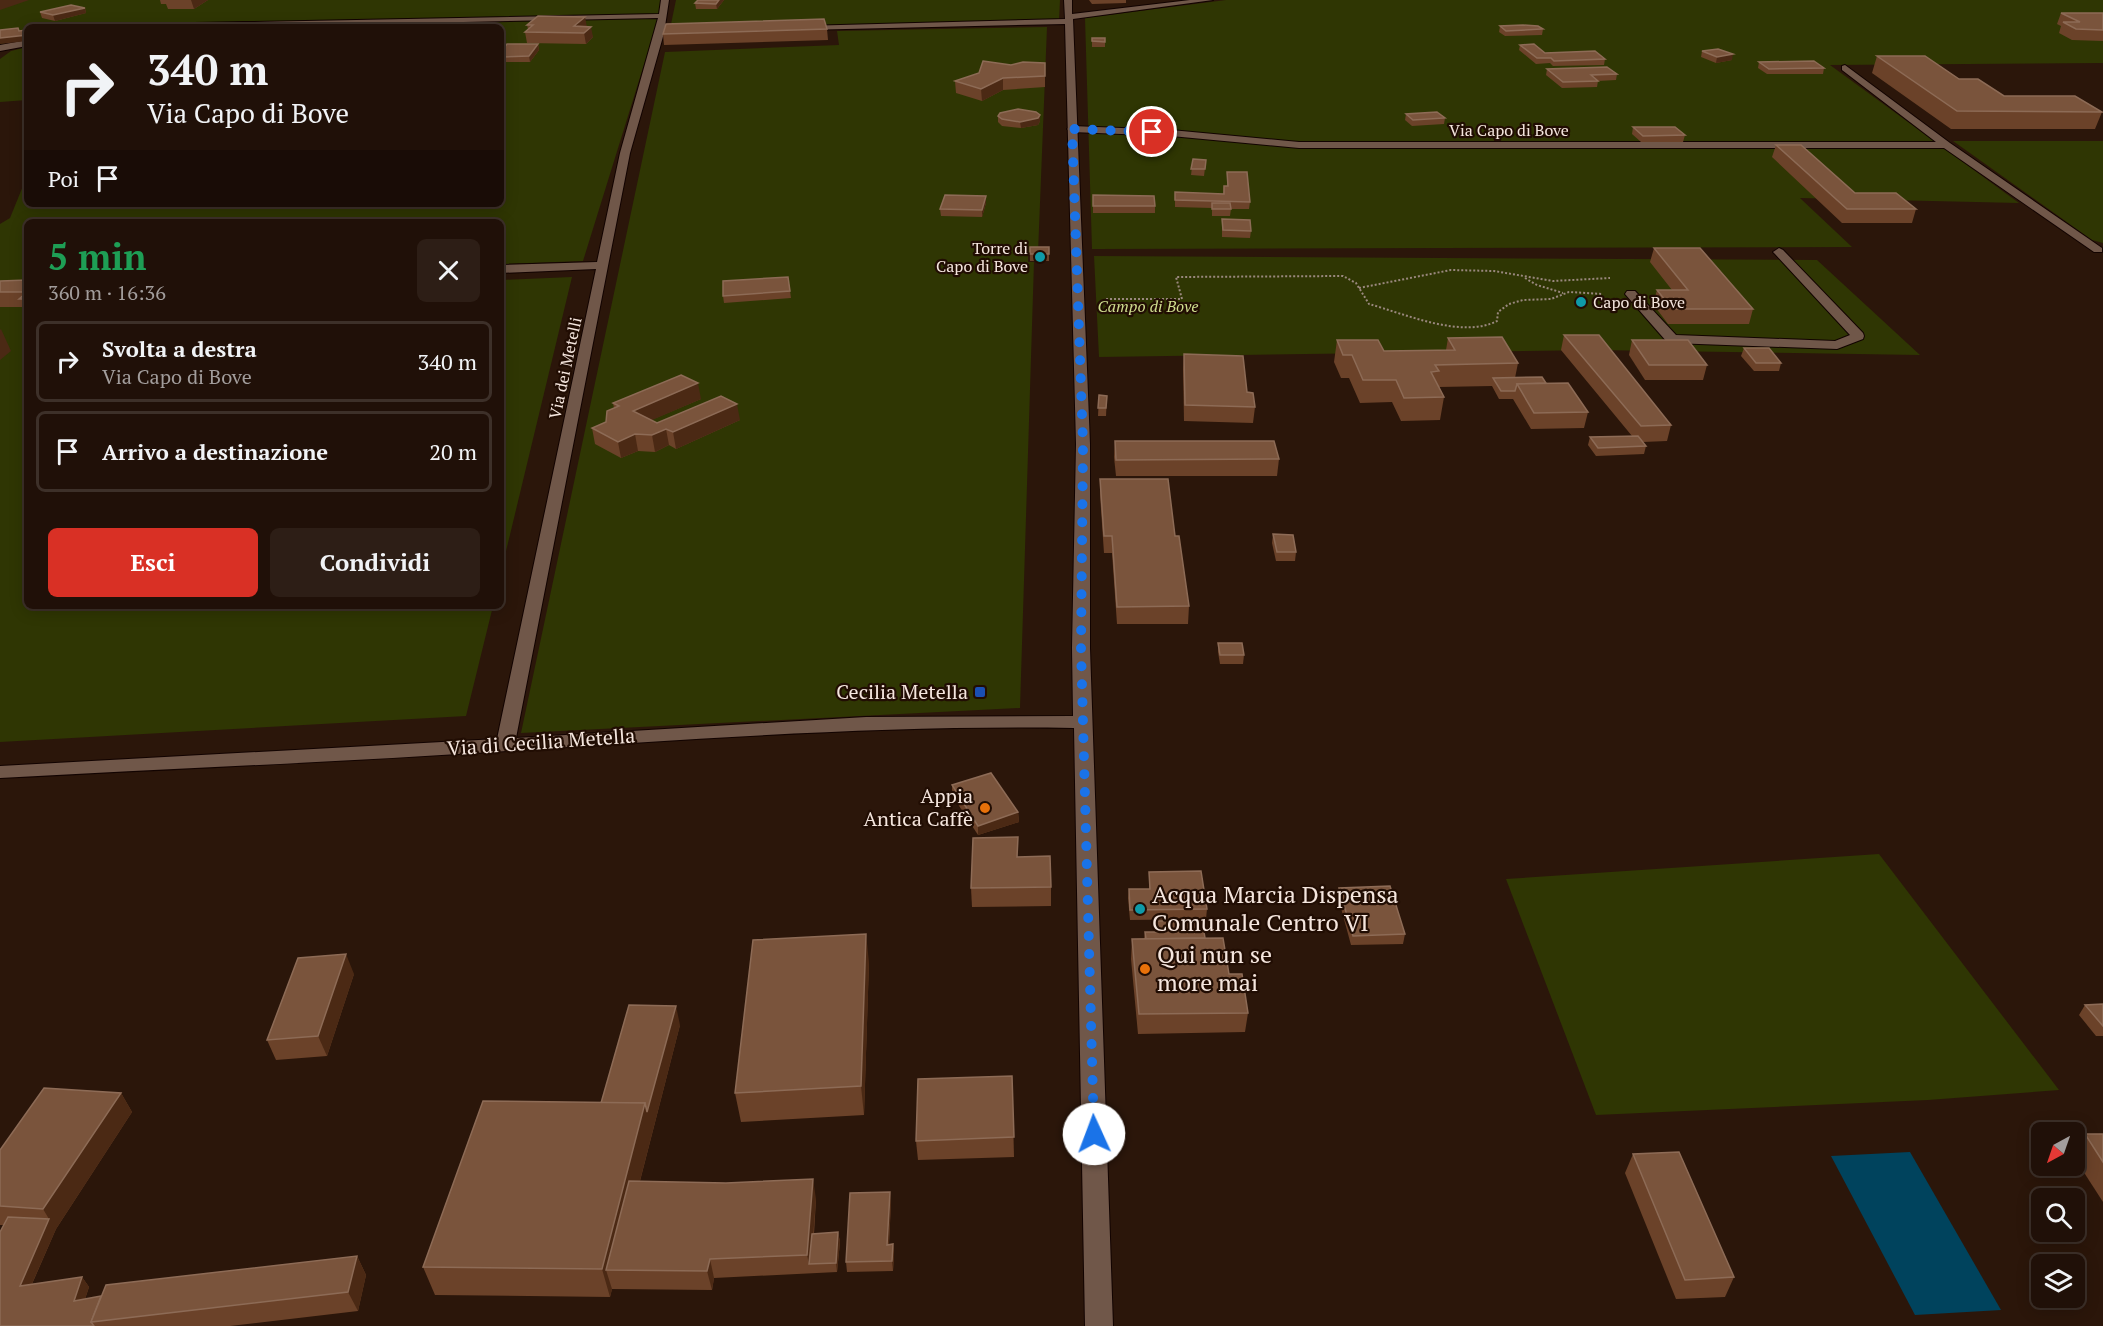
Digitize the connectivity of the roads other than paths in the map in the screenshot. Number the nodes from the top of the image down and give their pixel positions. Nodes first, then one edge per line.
1 (665, 0) edge
2 (1068, 0) edge
3 (1209, 0) edge
4 (662, 16) junction
5 (1069, 19) junction
6 (252, 24) edge
7 (789, 28) edge
8 (24, 44) edge
9 (0, 48) edge
10 (1845, 68) dead end
11 (1072, 129) junction
12 (1946, 145) junction
13 (2098, 250) dead end
14 (1779, 252) dead end
15 (603, 266) junction
16 (504, 269) edge
17 (1631, 294) road end
18 (1083, 722) junction
19 (505, 745) junction
20 (0, 772) edge
21 (1099, 1326) edge

1 - 4 street, Via dei Metelli
2 - 5 street
3 - 5 street
4 - 6 street
4 - 15 street, Via dei Metelli
5 - 7 street
5 - 11 street
8 - 9 street
10 - 12 street
11 - 12 street, Via Capo di Bove
11 - 18 street
12 - 13 street
14 - 17 street
15 - 16 street
15 - 19 street, Via dei Metelli
18 - 19 street, Via di Cecilia Metella
18 - 21 street
19 - 20 street, Via di Cecilia Metella

